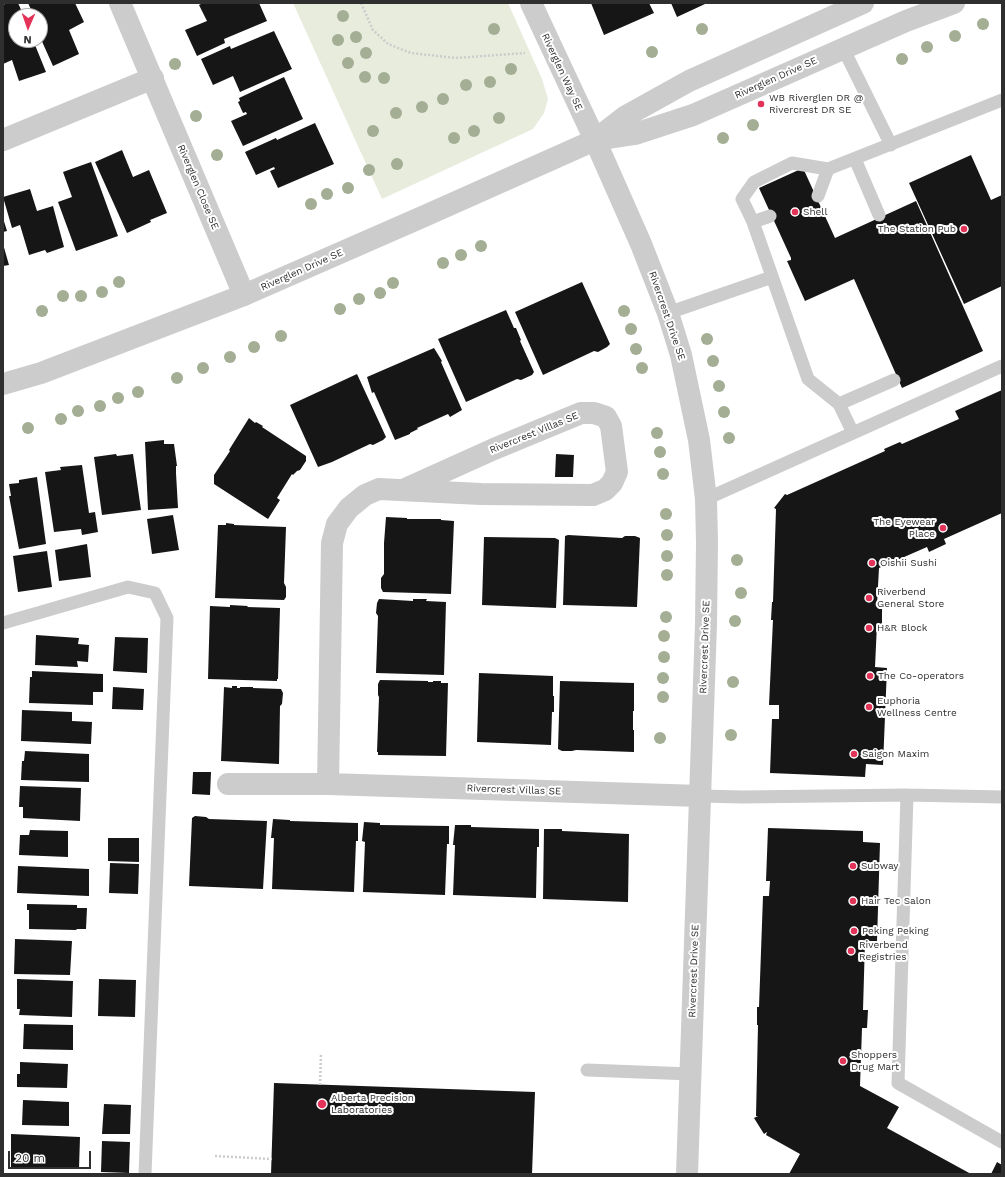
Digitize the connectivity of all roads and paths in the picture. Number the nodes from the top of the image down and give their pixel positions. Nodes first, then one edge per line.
1 (120, 3) edge
2 (361, 3) edge
3 (531, 3) edge
4 (863, 3) edge
5 (954, 3) edge
6 (548, 42) junction
7 (843, 48) junction
8 (153, 78) junction
9 (1002, 100) edge
10 (3, 140) edge
11 (594, 140) junction
12 (891, 145) junction
13 (855, 159) junction
14 (828, 169) junction
15 (818, 196) dead end
16 (770, 216) dead end
17 (879, 216) dead end
18 (753, 222) junction
19 (772, 277) junction
20 (244, 295) junction
21 (668, 314) junction
22 (1002, 366) edge
23 (894, 380) dead end
24 (3, 384) edge
25 (839, 404) junction
26 (853, 433) junction
27 (403, 490) junction
28 (706, 499) junction
29 (3, 623) edge
30 (228, 784) dead end
31 (328, 784) junction
32 (907, 795) junction
33 (700, 796) junction
34 (1002, 797) edge
35 (321, 1054) dead end
36 (586, 1070) dead end
37 (691, 1074) junction
38 (320, 1085) dead end
39 (1002, 1142) edge
40 (215, 1156) dead end
41 (272, 1159) dead end
42 (145, 1174) edge
43 (687, 1174) edge

1 - 8 street, Riverglen Close SE
2 - 6 path
3 - 6 street, Riverglen Way SE
4 - 11 street, Riverglen Drive SE
5 - 7 street, Riverglen Drive SE
6 - 11 street, Riverglen Way SE
7 - 11 street, Riverglen Drive SE
7 - 12 lane
8 - 10 street
8 - 20 street, Riverglen Close SE
9 - 12 lane
11 - 20 street, Riverglen Drive SE
11 - 21 street, Rivercrest Drive SE
12 - 13 lane
13 - 14 lane
13 - 17 lane
14 - 15 lane
14 - 18 lane
16 - 18 lane
18 - 19 lane
19 - 21 lane
19 - 25 lane
20 - 24 street, Riverglen Drive SE
21 - 28 street, Rivercrest Drive SE
22 - 26 lane
23 - 25 lane
25 - 26 lane
26 - 28 lane
27 - 27 street, Rivercrest Villas SE
27 - 31 street, Rivercrest Villas SE
28 - 33 street, Rivercrest Drive SE
29 - 42 lane
30 - 31 street, Rivercrest Villas SE
31 - 33 street, Rivercrest Villas SE
32 - 33 lane
32 - 34 lane
32 - 39 lane
33 - 37 street, Rivercrest Drive SE
35 - 38 path
36 - 37 lane
37 - 43 street, Rivercrest Drive SE
40 - 41 path

